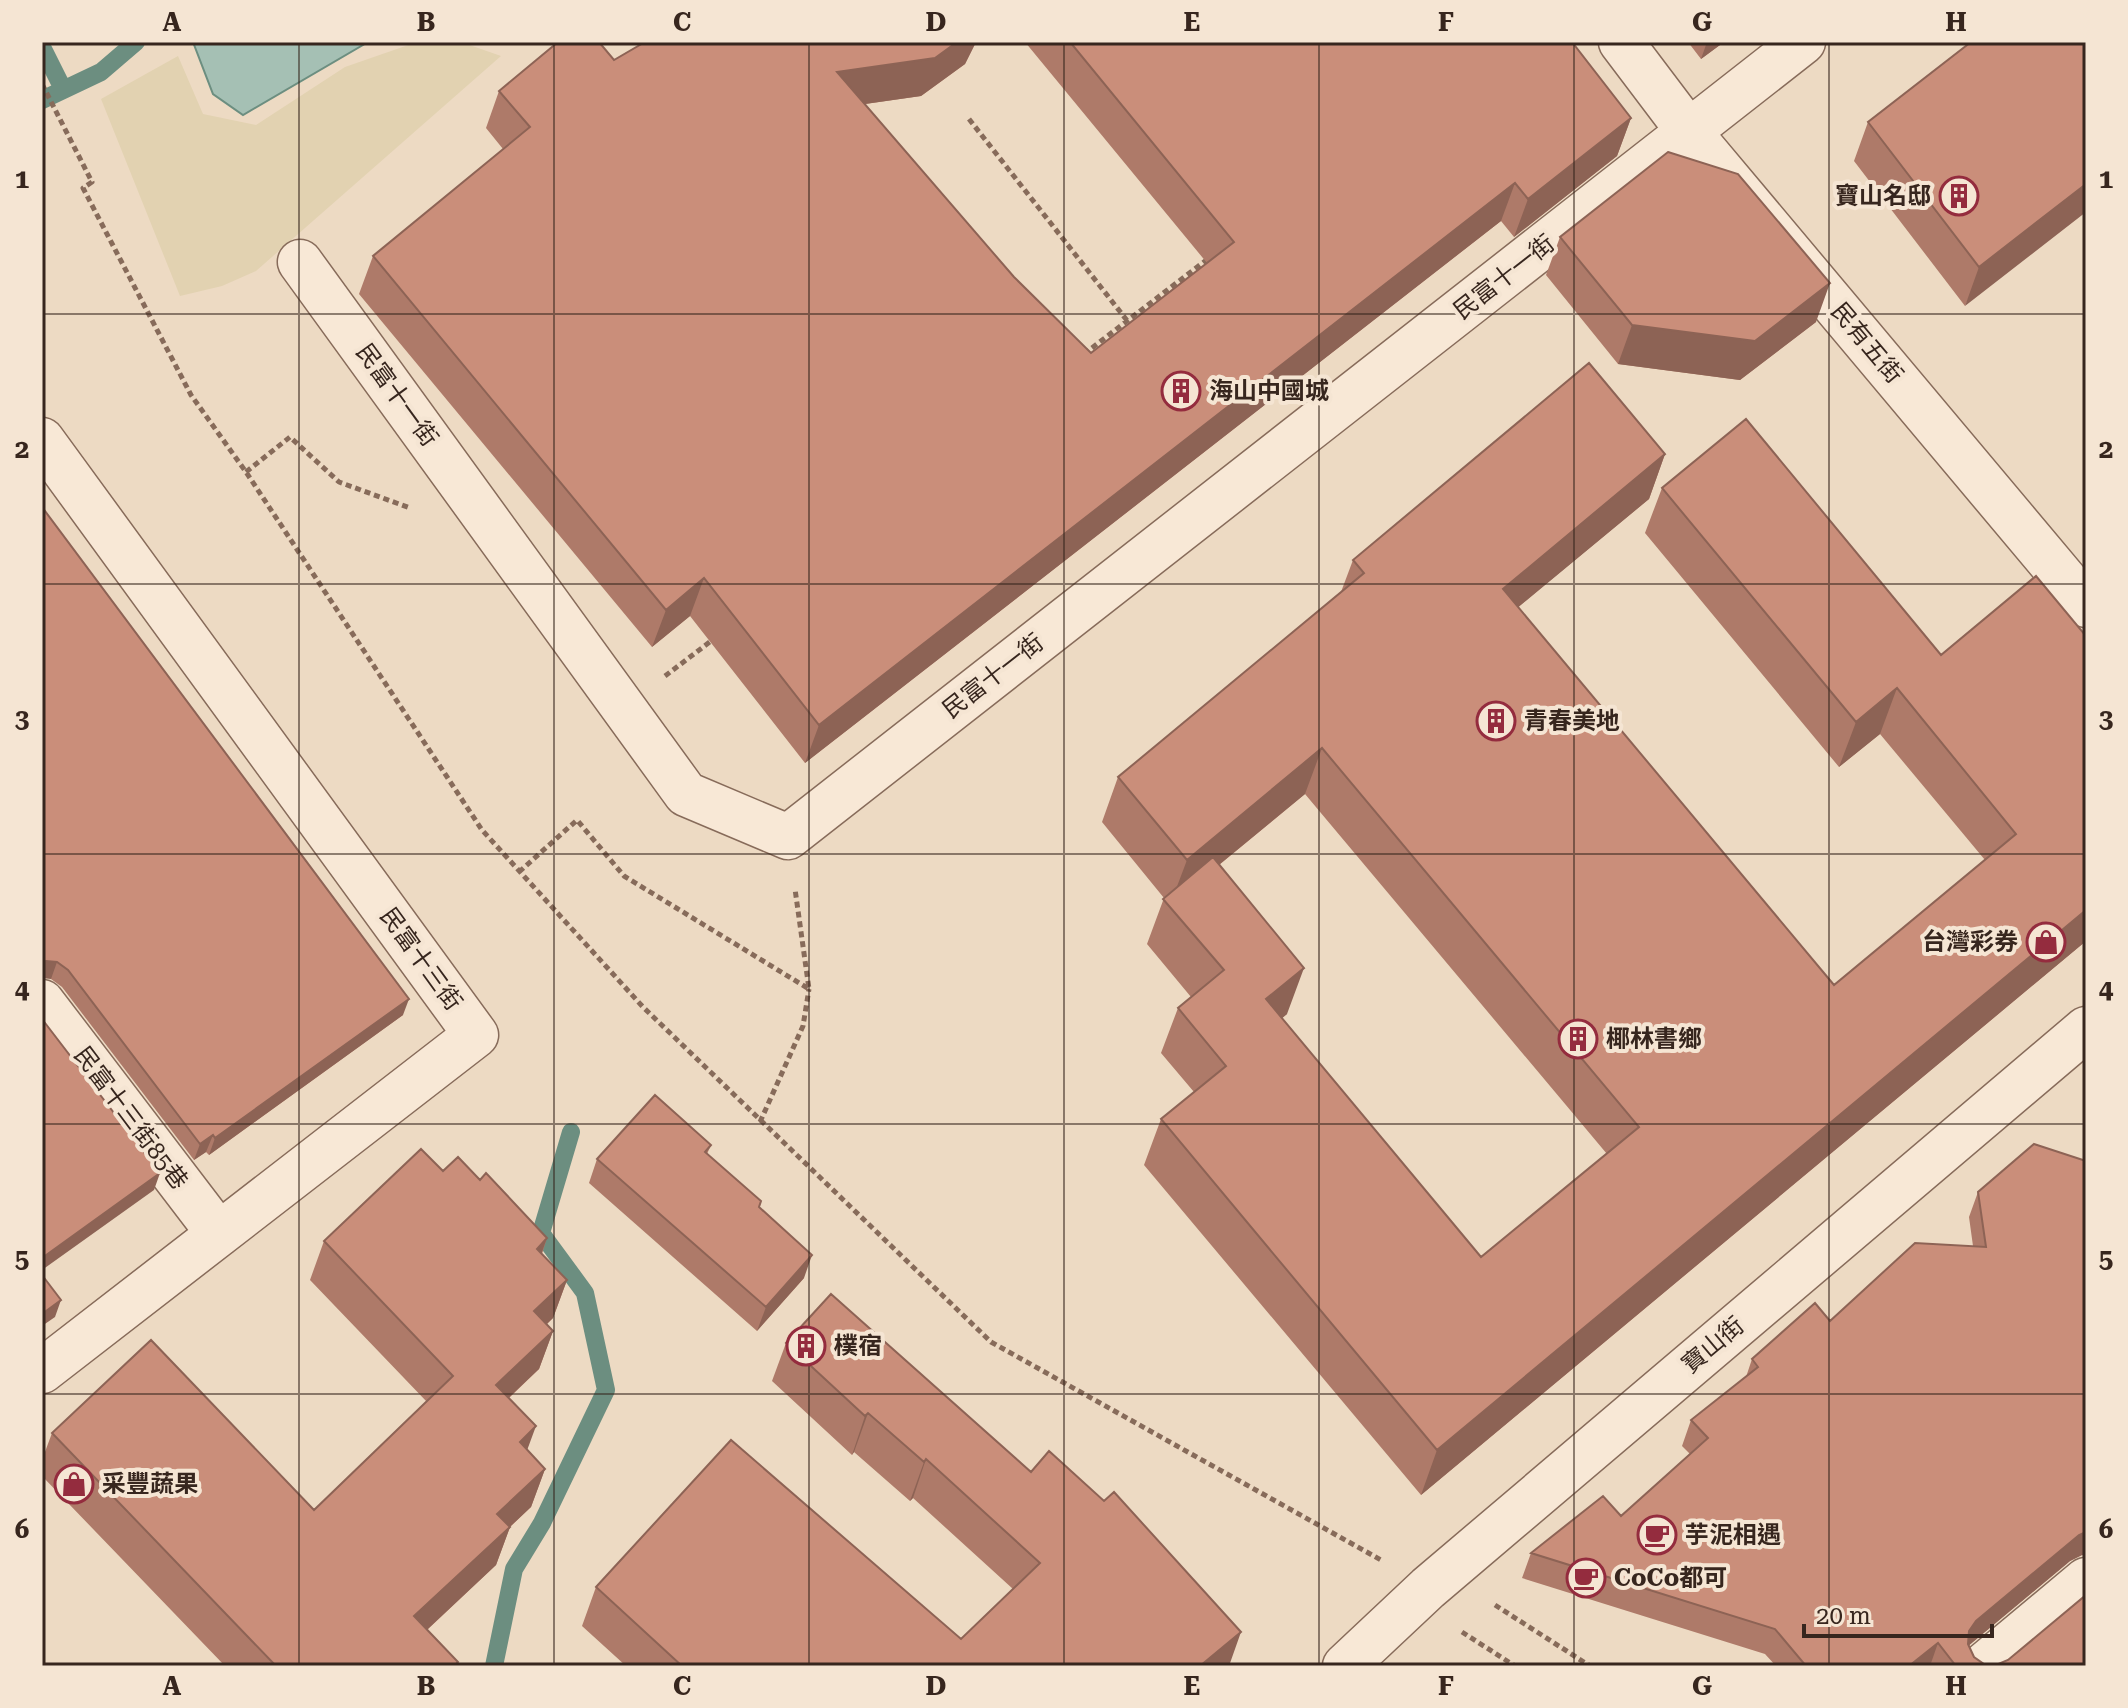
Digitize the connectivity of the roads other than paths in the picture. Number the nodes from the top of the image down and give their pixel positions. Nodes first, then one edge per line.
1 (1621, 42) edge
2 (1803, 42) edge
3 (1689, 132) junction
4 (300, 262) dead end
5 (42, 440) edge
6 (2086, 605) edge
7 (42, 1002) edge
8 (2086, 1029) edge
9 (219, 1234) junction
10 (42, 1371) edge
11 (2086, 1580) edge
12 (1345, 1666) edge
13 (1983, 1666) edge

1 - 3 street, 民有五街
2 - 3 street, 民富十一街
3 - 4 street, 民富十一街
3 - 6 street, 民有五街
5 - 9 street, 民富十三街
7 - 9 street, 民富十三街85巷
8 - 12 street, 寶山街
9 - 10 street, 民富十三街
11 - 13 street

